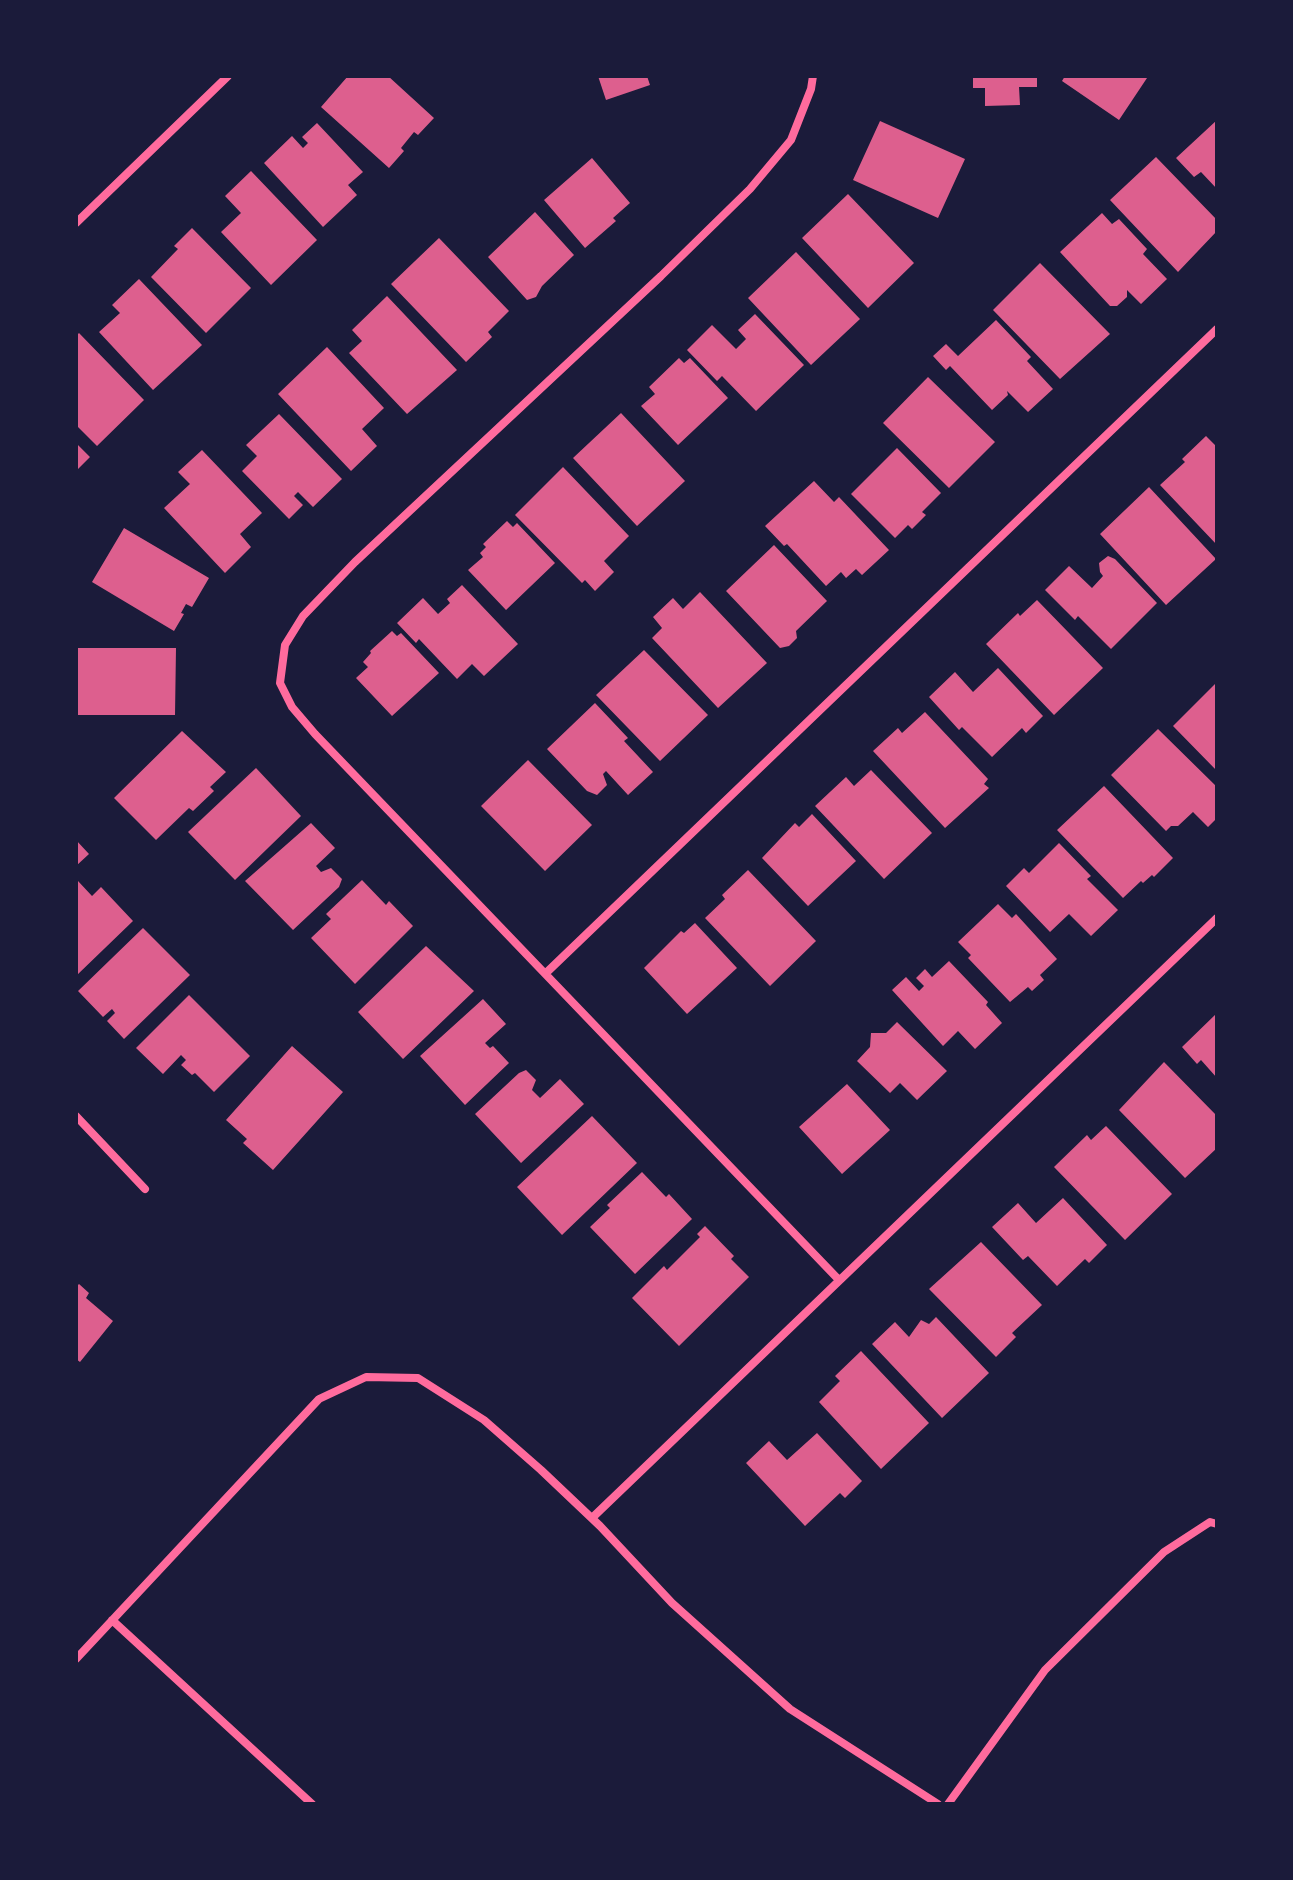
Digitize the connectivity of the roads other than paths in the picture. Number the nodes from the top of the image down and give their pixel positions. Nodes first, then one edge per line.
1 (228, 76) edge
2 (813, 76) edge
3 (76, 223) edge
4 (1217, 329) edge
5 (1217, 918) edge
6 (546, 973) junction
7 (76, 1116) edge
8 (145, 1189) dead end
9 (839, 1280) junction
10 (592, 1518) junction
11 (1217, 1524) edge
12 (112, 1620) junction
13 (76, 1659) edge
14 (312, 1804) edge
15 (938, 1804) edge
16 (948, 1804) edge

1 - 3 street
2 - 6 street
4 - 6 street
5 - 9 street
6 - 9 street
7 - 8 street
9 - 10 street
10 - 12 street
10 - 15 street
11 - 16 street
12 - 13 street
12 - 14 street

